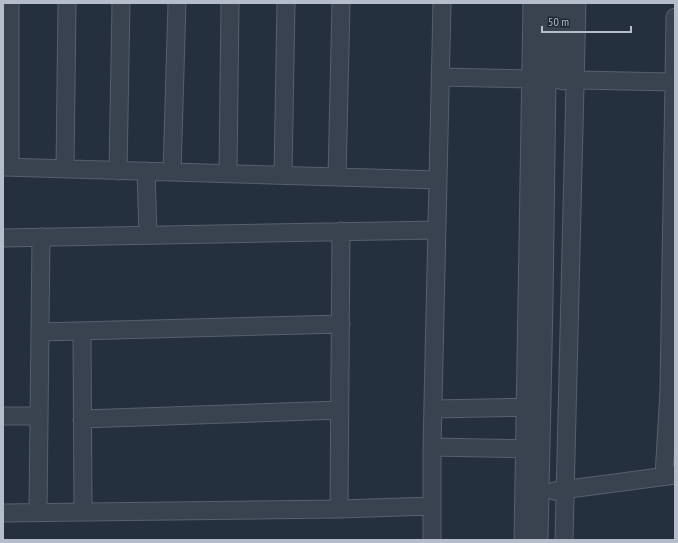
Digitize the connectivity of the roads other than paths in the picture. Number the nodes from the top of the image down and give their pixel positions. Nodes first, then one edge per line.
1 (10, 3) edge
2 (67, 3) edge
3 (121, 3) edge
4 (176, 3) edge
5 (230, 3) edge
6 (286, 3) edge
7 (341, 3) edge
8 (442, 3) edge
9 (532, 3) edge
10 (548, 3) edge
11 (563, 3) edge
12 (577, 3) edge
13 (675, 17) edge
14 (440, 77) junction
15 (554, 79) junction
16 (673, 82) junction
17 (6, 167) edge
18 (65, 169) junction
19 (118, 170) junction
20 (146, 171) junction
21 (172, 172) junction
22 (228, 174) junction
23 (283, 175) junction
24 (338, 177) junction
25 (438, 180) junction
26 (673, 186) edge
27 (437, 230) junction
28 (341, 231) junction
29 (148, 235) junction
30 (41, 237) junction
31 (3, 238) edge
32 (673, 241) edge
33 (340, 324) junction
34 (82, 331) junction
35 (40, 332) junction
36 (672, 390) edge
37 (534, 407) junction
38 (433, 409) junction
39 (340, 410) junction
40 (3, 416) edge
41 (38, 416) junction
42 (82, 419) junction
43 (432, 447) junction
44 (524, 449) junction
45 (541, 449) junction
46 (670, 475) edge
47 (560, 490) junction
48 (432, 506) junction
49 (339, 509) junction
50 (83, 511) junction
51 (3, 512) edge
52 (38, 512) junction
53 (432, 540) edge
54 (523, 540) edge
55 (539, 540) edge
56 (554, 540) edge
57 (564, 540) edge

1 - 17 street
2 - 18 street
3 - 19 street
4 - 21 street
5 - 22 street
6 - 23 street
7 - 24 street
8 - 14 street
9 - 15 street
10 - 15 street
11 - 15 street
12 - 15 street
13 - 16 street
14 - 15 street
14 - 25 street
15 - 16 street
15 - 37 street
15 - 47 street
16 - 26 street
17 - 18 street
18 - 19 street
19 - 20 street
20 - 21 street
20 - 29 street
21 - 22 street
22 - 23 street
23 - 24 street
24 - 25 street
25 - 27 street
26 - 32 street
27 - 28 street
27 - 38 street
28 - 29 street
28 - 33 street
29 - 30 street
30 - 31 street
30 - 35 street
32 - 36 street
33 - 34 street
33 - 39 street
34 - 35 street
34 - 42 street
35 - 41 street
36 - 46 street
37 - 38 street
37 - 44 street
37 - 45 street
38 - 43 street
39 - 42 street
39 - 49 street
40 - 41 street
41 - 52 street
42 - 50 street
43 - 44 street
43 - 48 street
44 - 45 street
44 - 54 street
45 - 55 street
46 - 47 street
47 - 56 street
47 - 57 street
48 - 49 street
48 - 53 street
49 - 50 street
50 - 52 street
51 - 52 street

